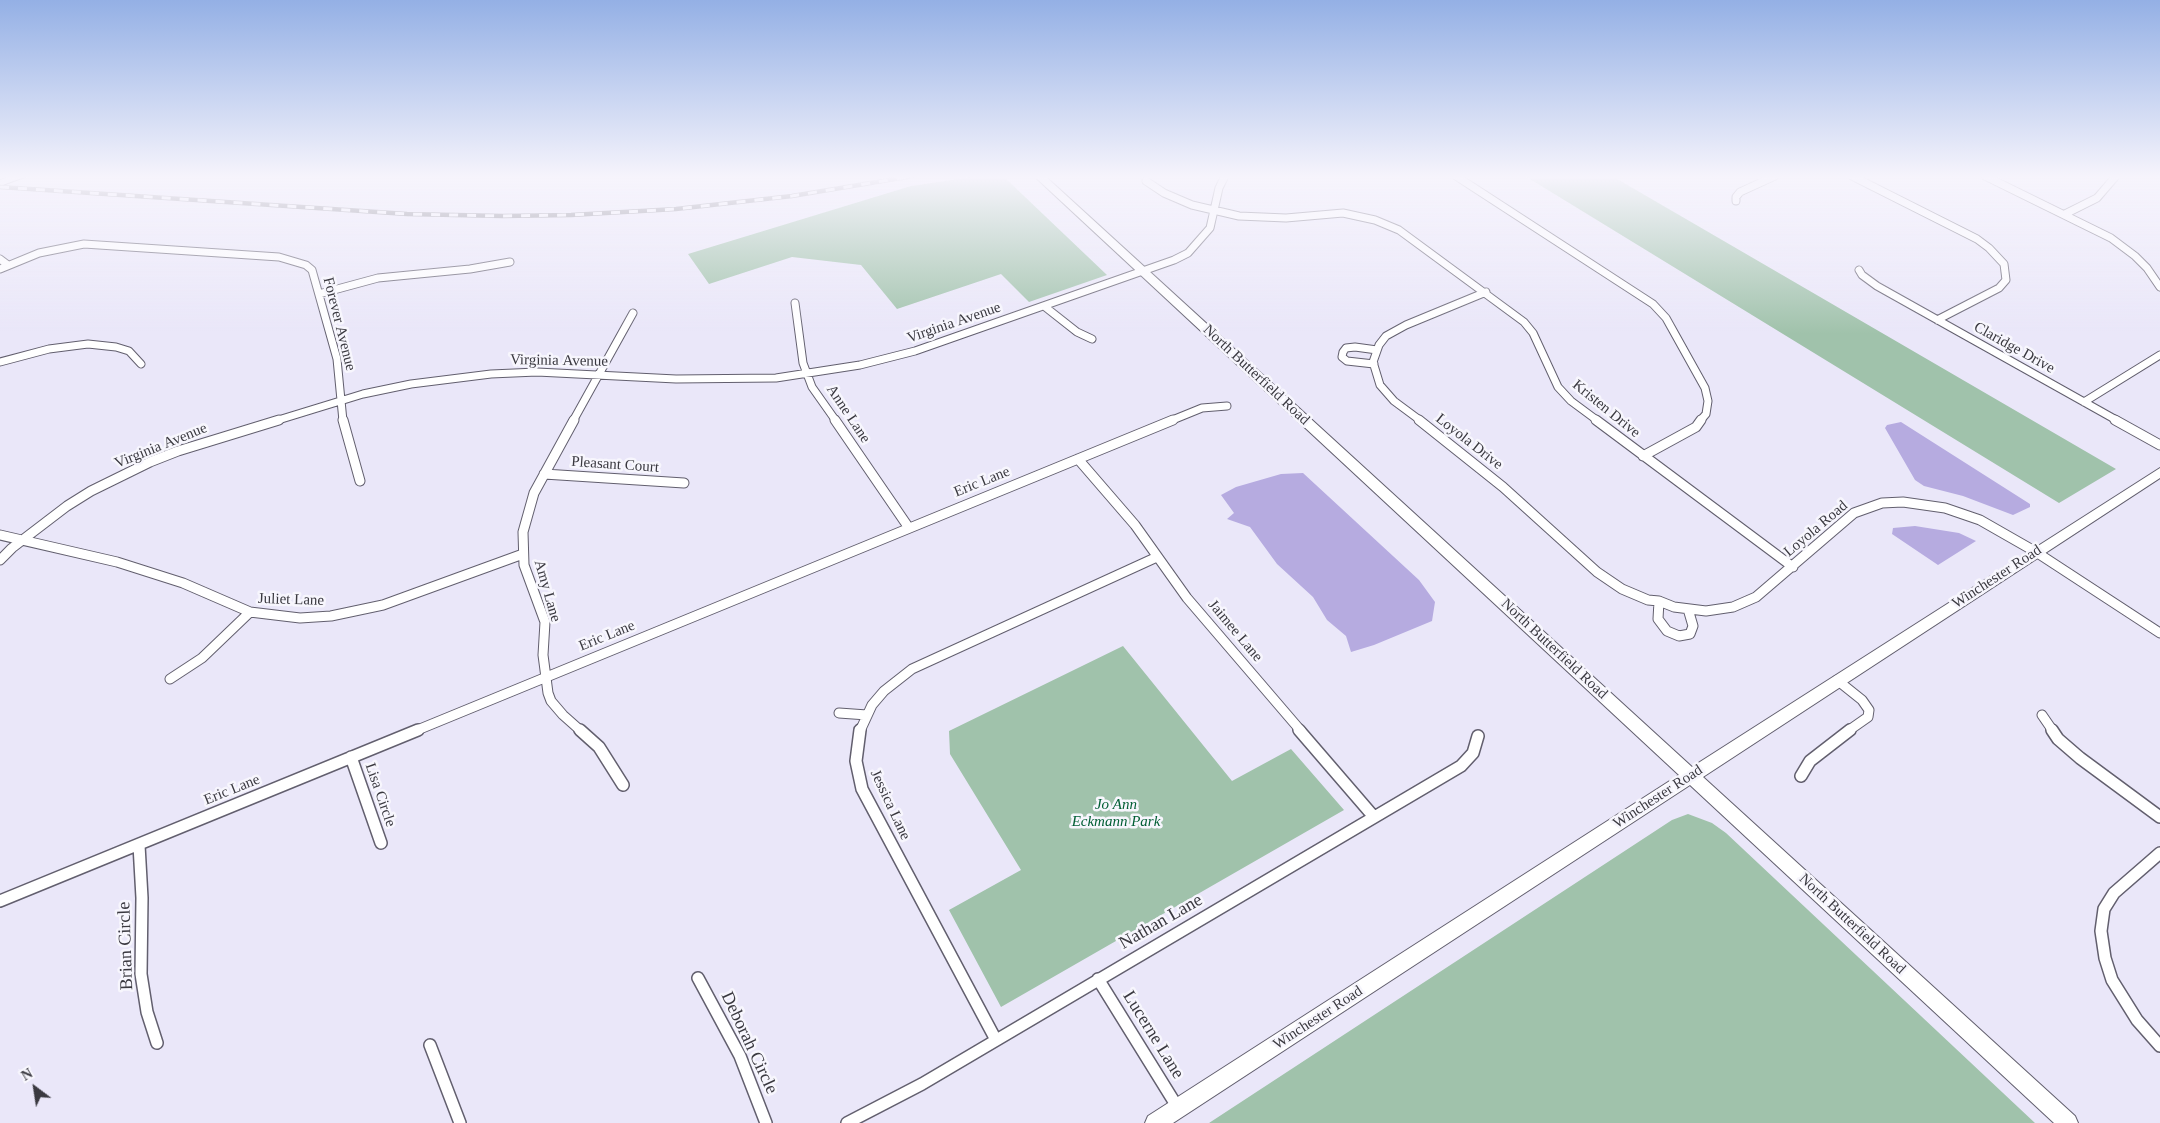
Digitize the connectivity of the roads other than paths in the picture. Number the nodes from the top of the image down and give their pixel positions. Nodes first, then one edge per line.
1 (1097, 228) edge
2 (1210, 228) edge
3 (1395, 228) edge
4 (1537, 228) edge
5 (1956, 228) edge
6 (2096, 228) edge
7 (0, 259) edge
8 (510, 262) dead end
9 (8, 265) junction
10 (0, 269) edge
11 (1859, 270) dead end
12 (1144, 271) junction
13 (2160, 287) edge
14 (1486, 292) junction
15 (319, 294) junction
16 (795, 303) dead end
17 (1044, 306) junction
18 (634, 313) dead end
19 (1937, 320) junction
20 (1092, 339) dead end
21 (1376, 350) junction
22 (2160, 355) edge
23 (0, 362) edge
24 (141, 364) dead end
25 (1374, 364) junction
26 (806, 374) junction
27 (600, 375) junction
28 (341, 400) junction
29 (2084, 402) junction
30 (1227, 406) dead end
31 (2160, 445) edge
32 (1643, 456) junction
33 (1078, 459) junction
34 (2160, 472) edge
35 (544, 474) junction
36 (360, 482) dead end
37 (684, 483) dead end
38 (909, 528) junction
39 (0, 535) edge
40 (22, 540) junction
41 (2036, 552) junction
42 (523, 554) junction
43 (1157, 557) junction
44 (0, 560) edge
45 (1793, 566) junction
46 (1659, 602) junction
47 (1674, 607) joint
48 (1688, 609) junction
49 (250, 612) junction
50 (2160, 634) edge
51 (545, 678) junction
52 (170, 679) dead end
53 (1837, 680) junction
54 (839, 713) dead end
55 (867, 715) junction
56 (2042, 716) dead end
57 (1478, 736) dead end
58 (351, 757) junction
59 (1691, 776) junction
60 (1801, 776) dead end
61 (623, 785) dead end
62 (1374, 817) junction
63 (2160, 817) edge
64 (381, 843) dead end
65 (139, 845) junction
66 (2160, 853) edge
67 (0, 901) edge
68 (698, 978) dead end
69 (1098, 980) junction
70 (996, 1040) junction
71 (157, 1043) dead end
72 (430, 1045) dead end
73 (2160, 1046) edge
74 (1178, 1108) junction
75 (460, 1123) edge
76 (766, 1123) edge
77 (847, 1123) edge
78 (1155, 1123) edge
79 (2068, 1123) edge

1 - 12 main road, North Butterfield Road
2 - 12 street, Virginia Avenue
3 - 14 street, Kristen Drive
4 - 32 street
5 - 19 street
6 - 13 street
7 - 9 street
8 - 15 street
9 - 10 street
9 - 15 street, Forever Avenue
11 - 19 street, Claridge Drive
12 - 17 street, Virginia Avenue
12 - 59 main road, North Butterfield Road
14 - 21 street
14 - 32 street, Kristen Drive
15 - 28 street, Forever Avenue
16 - 26 street, Anne Lane
17 - 20 street
17 - 26 street, Virginia Avenue
18 - 27 street, Amy Lane
19 - 29 street, Claridge Drive
21 - 25 street, Loyola Drive
21 - 25 street
22 - 29 street
23 - 24 street
25 - 46 street, Loyola Drive
26 - 27 street, Virginia Avenue
26 - 38 street, Anne Lane
27 - 28 street, Virginia Avenue
27 - 35 street, Amy Lane
28 - 36 street, Forever Avenue
28 - 40 street, Virginia Avenue
29 - 31 street, Claridge Drive
30 - 33 street, Eric Lane
32 - 45 street, Kristen Drive
33 - 38 street, Eric Lane
33 - 43 street, Jaimee Lane
34 - 41 main road, Winchester Road
35 - 37 street, Pleasant Court
35 - 42 street, Amy Lane
38 - 51 street, Eric Lane
39 - 40 street, Juliet Lane
40 - 44 street, Virginia Avenue
40 - 49 street, Juliet Lane
41 - 45 street, Loyola Road
41 - 50 street, Loyola Road
41 - 53 main road, Winchester Road
42 - 49 street, Juliet Lane
42 - 51 street, Amy Lane
43 - 55 street, Jessica Lane
43 - 62 street, Jaimee Lane
45 - 48 street, Loyola Road
46 - 47 street, Loyola Drive
46 - 48 street
47 - 48 street, Loyola Road
49 - 52 street
51 - 58 street, Eric Lane
51 - 61 street, Amy Lane
53 - 59 main road, Winchester Road
53 - 60 street
54 - 55 street
55 - 70 street, Jessica Lane
56 - 63 street
57 - 62 street, Nathan Lane
58 - 64 street, Lisa Circle
58 - 65 street, Eric Lane
59 - 74 main road, Winchester Road
59 - 79 main road, North Butterfield Road
62 - 69 street, Nathan Lane
65 - 67 street, Eric Lane
65 - 71 street, Brian Circle
66 - 73 street
68 - 76 street, Deborah Circle
69 - 70 street, Nathan Lane
69 - 74 street, Lucerne Lane
70 - 77 street, Nathan Lane
72 - 75 street
74 - 78 main road, Winchester Road

